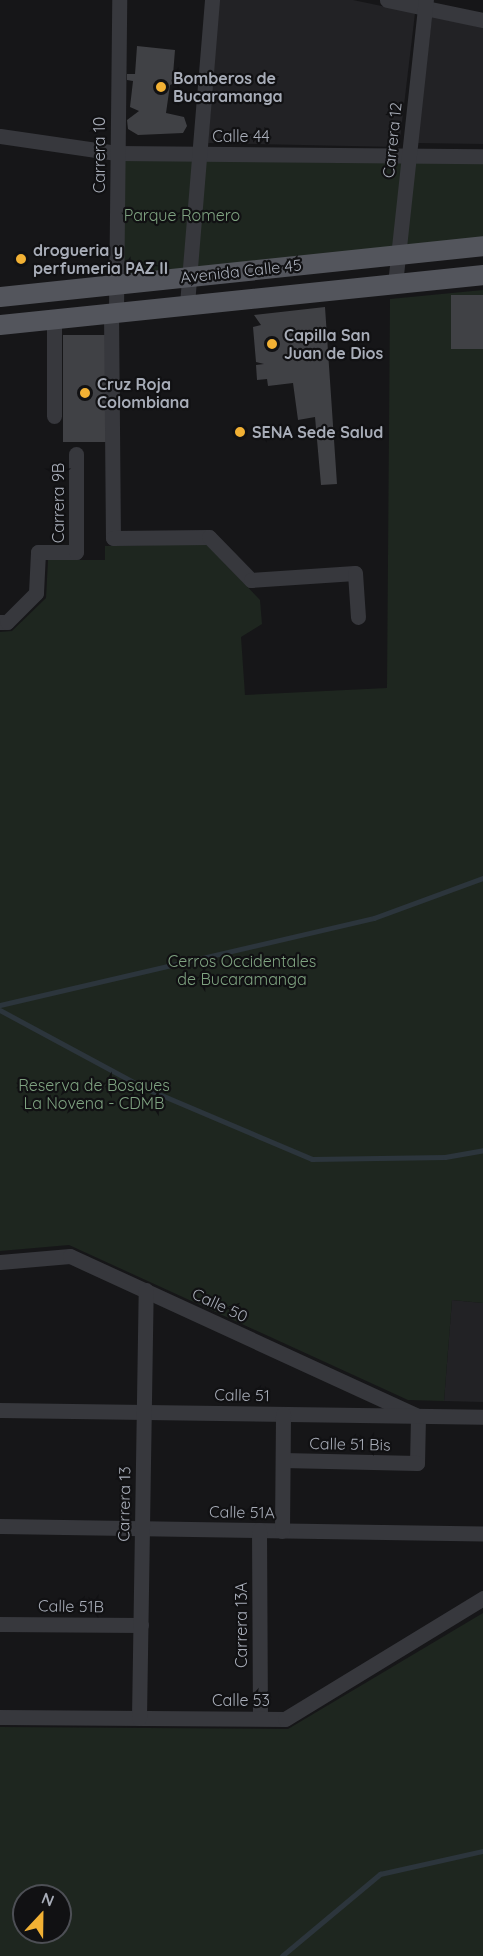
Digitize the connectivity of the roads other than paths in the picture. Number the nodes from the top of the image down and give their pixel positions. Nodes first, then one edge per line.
1 (119, 0) edge
2 (212, 0) edge
3 (387, 0) edge
4 (425, 4) edge
5 (483, 20) edge
6 (0, 136) edge
7 (117, 153) junction
8 (200, 154) junction
9 (409, 155) junction
10 (483, 156) edge
11 (483, 246) edge
12 (398, 254) junction
13 (483, 275) edge
14 (189, 276) junction
15 (117, 284) junction
16 (395, 284) junction
17 (0, 297) edge
18 (187, 304) junction
19 (114, 311) junction
20 (54, 319) junction
21 (0, 325) edge
22 (54, 416) dead end
23 (76, 454) dead end
24 (358, 617) dead end
25 (0, 622) edge
26 (0, 1262) edge
27 (146, 1290) junction
28 (0, 1410) edge
29 (144, 1412) junction
30 (283, 1414) junction
31 (418, 1416) junction
32 (483, 1417) edge
33 (283, 1460) junction
34 (0, 1526) edge
35 (142, 1528) junction
36 (259, 1530) junction
37 (282, 1531) junction
38 (483, 1534) edge
39 (483, 1598) edge
40 (0, 1624) edge
41 (141, 1625) junction
42 (0, 1717) edge
43 (140, 1718) junction
44 (260, 1718) junction

1 - 7 street, Carrera 10
2 - 8 street
3 - 4 street
4 - 5 street
4 - 9 street, Carrera 12
6 - 7 street, Calle 44
7 - 8 street, Calle 44
7 - 15 street, Carrera 10
8 - 9 street, Calle 44
8 - 14 street
9 - 10 street, Calle 44
9 - 12 street, Carrera 12
11 - 12 main road, Avenida Calle 45
12 - 14 main road, Avenida Calle 45
12 - 16 street, Carrera 12
13 - 16 main road, Avenida Calle 45
14 - 15 main road, Avenida Calle 45
14 - 18 street
15 - 17 main road, Avenida Calle 45
15 - 19 street, Carrera 10
16 - 18 main road, Avenida Calle 45
18 - 19 main road, Avenida Calle 45
19 - 20 main road, Avenida Calle 45
19 - 24 street, Carrera 10
20 - 21 main road, Avenida Calle 45
20 - 22 street
23 - 25 street, Carrera 9B
26 - 27 street, Calle 50
27 - 29 street, Carrera 13
27 - 31 street, Calle 50
28 - 29 street, Calle 51
29 - 30 street, Calle 51
29 - 35 street, Carrera 13
30 - 31 street, Calle 51
30 - 33 street
31 - 32 street, Calle 51
31 - 33 street, Calle 51 Bis
33 - 37 street
34 - 35 street, Calle 51A
35 - 36 street, Calle 51A
35 - 41 street, Carrera 13
36 - 37 street, Calle 51A
36 - 44 street, Carrera 13A
37 - 38 street, Calle 51A
39 - 44 street, Calle 53
40 - 41 street, Calle 51B
41 - 43 street, Carrera 13
42 - 43 street, Calle 53
43 - 44 street, Calle 53

